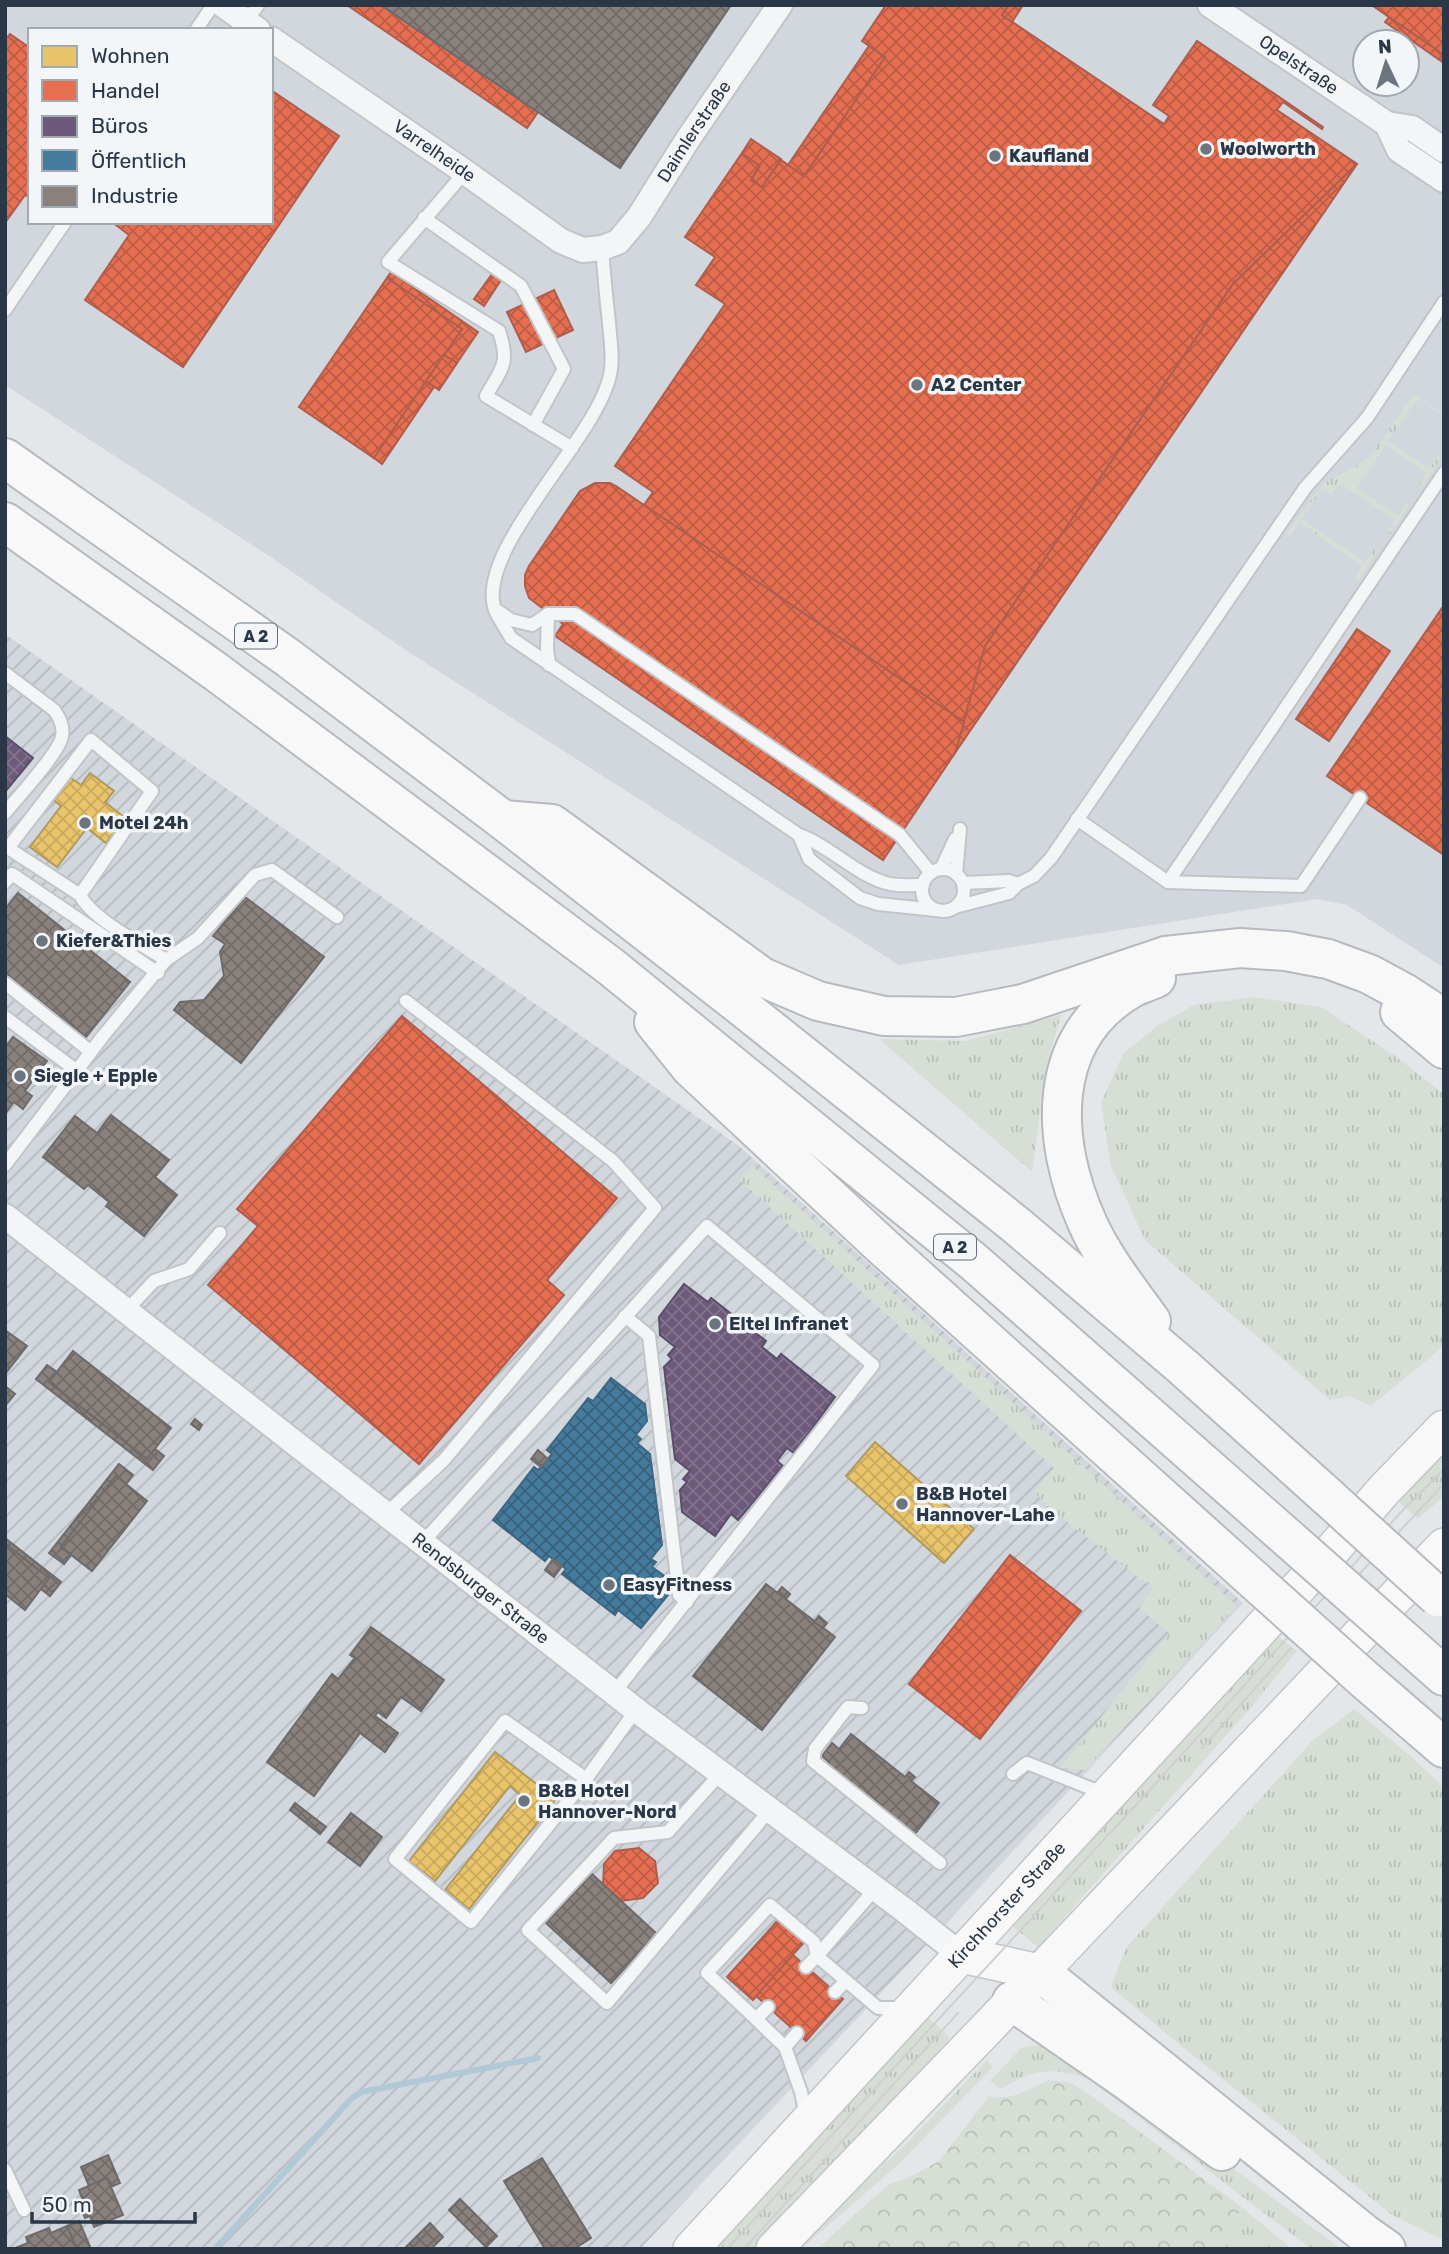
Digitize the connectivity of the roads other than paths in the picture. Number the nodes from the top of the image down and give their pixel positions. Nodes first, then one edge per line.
1 (213, 5) edge
2 (223, 5) edge
3 (780, 5) edge
4 (1210, 5) edge
5 (254, 19) edge
6 (197, 28) edge
7 (273, 40) edge
8 (1387, 124) junction
9 (1444, 150) edge
10 (465, 172) junction
11 (1444, 180) edge
12 (424, 218) junction
13 (64, 224) edge
14 (602, 248) junction
15 (5, 310) edge
16 (1442, 310) edge
17 (533, 425) junction
18 (572, 449) junction
19 (5, 458) edge
20 (1444, 472) edge
21 (5, 522) edge
22 (494, 608) junction
23 (548, 614) junction
24 (549, 666) junction
25 (5, 673) edge
26 (1360, 798) dead end
27 (5, 813) edge
28 (503, 820) junction
29 (1077, 820) junction
30 (799, 835) junction
31 (932, 876) junction
32 (960, 878) junction
33 (5, 882) edge
34 (1168, 882) junction
35 (1018, 884) junction
36 (80, 895) junction
37 (955, 907) junction
38 (936, 909) junction
39 (337, 917) dead end
40 (166, 960) junction
41 (610, 966) junction
42 (158, 973) junction
43 (5, 983) edge
44 (406, 1000) dead end
45 (5, 1017) edge
46 (1444, 1019) edge
47 (1444, 1049) edge
48 (91, 1052) junction
49 (77, 1070) junction
50 (5, 1165) edge
51 (5, 1216) edge
52 (220, 1233) dead end
53 (127, 1311) junction
54 (625, 1316) junction
55 (1182, 1366) junction
56 (1444, 1429) edge
57 (387, 1513) junction
58 (423, 1542) junction
59 (1444, 1546) edge
60 (1441, 1599) edge
61 (687, 1602) junction
62 (1395, 1620) junction
63 (1444, 1676) edge
64 (614, 1693) junction
65 (862, 1708) dead end
66 (636, 1710) junction
67 (1444, 1748) edge
68 (720, 1774) junction
69 (1013, 1774) dead end
70 (586, 1779) junction
71 (1107, 1795) junction
72 (769, 1811) junction
73 (940, 1863) dead end
74 (875, 1889) junction
75 (961, 1955) junction
76 (817, 1956) junction
77 (806, 1967) dead end
78 (1040, 1972) junction
79 (846, 1981) junction
80 (835, 1992) dead end
81 (1012, 2001) junction
82 (768, 2007) dead end
83 (911, 2008) junction
84 (756, 2019) junction
85 (797, 2033) dead end
86 (785, 2046) junction
87 (807, 2122) junction
88 (5, 2170) edge
89 (24, 2210) dead end
90 (691, 2249) edge
91 (774, 2249) edge
92 (1353, 2249) edge
93 (1386, 2249) edge

1 - 6 lane
2 - 5 street
3 - 14 street, Daimlerstraße
4 - 8 street, Opelstraße
7 - 10 street, Varrelheide
8 - 9 street, Opelstraße
8 - 11 street, Opelstraße
10 - 12 lane
10 - 14 street, Varrelheide
12 - 17 lane
12 - 17 lane
13 - 15 lane
14 - 18 lane
16 - 29 lane
17 - 18 lane
18 - 22 lane
19 - 28 highway, A 2
20 - 34 lane
21 - 41 highway, A 2
22 - 23 lane
22 - 24 lane
23 - 24 lane
23 - 31 lane
24 - 30 lane
25 - 27 lane
26 - 34 lane
28 - 46 highway
28 - 55 highway, A 2
29 - 34 lane
29 - 35 lane
30 - 31 lane
30 - 38 lane
31 - 32 lane
31 - 32 lane
31 - 38 lane
32 - 35 lane
32 - 37 lane
33 - 42 lane
35 - 37 lane
36 - 36 lane
36 - 40 lane
37 - 38 lane
39 - 40 lane
40 - 42 lane
41 - 62 highway, A 2, bridge
41 - 67 highway, bridge
42 - 48 lane
43 - 48 lane
44 - 57 lane
45 - 49 lane
47 - 55 highway
48 - 49 lane
49 - 50 lane
51 - 53 street, Rendsburger Straße
52 - 53 lane
53 - 57 street, Rendsburger Straße
54 - 58 lane
54 - 61 lane
54 - 61 lane
55 - 60 highway, A 2, bridge
56 - 71 main road, Kirchhorster Straße
57 - 58 street, Rendsburger Straße
58 - 64 street, Rendsburger Straße
59 - 62 main road
61 - 64 lane
62 - 63 highway, A 2
62 - 78 main road
64 - 66 street, Rendsburger Straße
65 - 73 lane
66 - 68 street, Rendsburger Straße
66 - 70 lane
68 - 72 street, Rendsburger Straße
68 - 72 lane
69 - 71 lane
70 - 70 lane
71 - 75 main road, Kirchhorster Straße
72 - 74 street, Rendsburger Straße
74 - 75 street, Rendsburger Straße
74 - 76 lane
75 - 78 main road
75 - 81 main road
75 - 83 main road, Kirchhorster Straße
76 - 77 lane
76 - 79 lane
76 - 84 lane
78 - 81 main road
78 - 93 highway
79 - 80 lane
79 - 83 lane
81 - 91 main road
81 - 92 highway
82 - 84 lane
83 - 87 main road, Kirchhorster Straße
84 - 86 lane
85 - 86 lane
86 - 87 lane
87 - 90 main road, Kirchhorster Straße
88 - 89 lane

